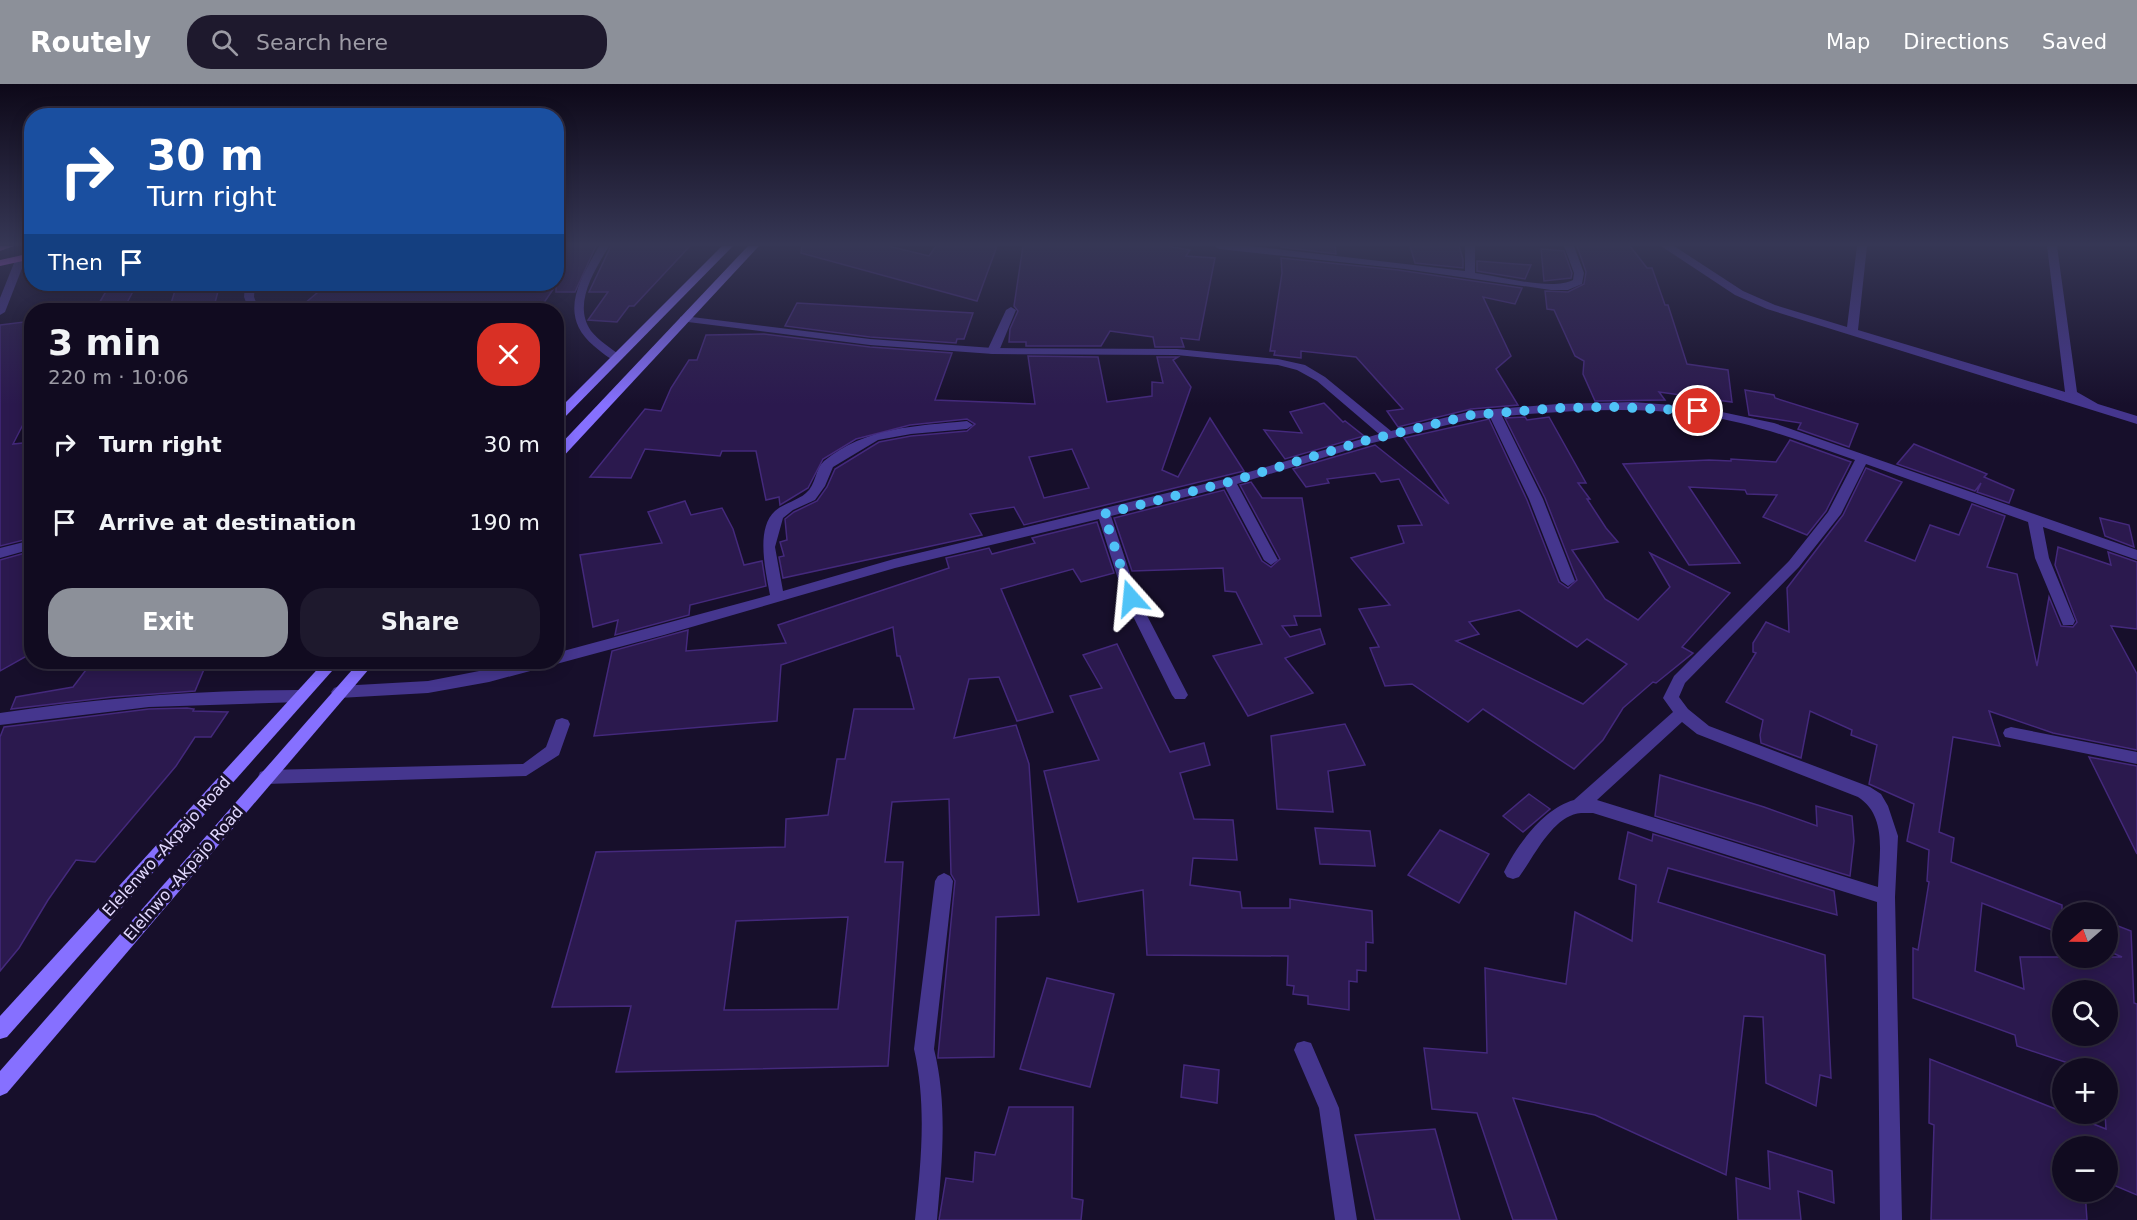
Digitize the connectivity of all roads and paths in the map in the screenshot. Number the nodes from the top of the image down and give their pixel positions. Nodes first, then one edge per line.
1 (580, 299) edge
2 (675, 299) edge
3 (703, 299) edge
4 (1753, 299) edge
5 (1855, 299) edge
6 (2059, 299) edge
7 (1011, 310) dead end
8 (684, 319) junction
9 (1851, 333) junction
10 (993, 351) junction
11 (617, 358) junction
12 (2081, 401) junction
13 (564, 411) edge
14 (1495, 414) junction
15 (2137, 420) edge
16 (967, 425) dead end
17 (1389, 435) junction
18 (564, 448) edge
19 (1862, 459) junction
20 (1229, 482) junction
21 (1104, 514) junction
22 (2035, 521) junction
23 (24, 546) edge
24 (0, 553) edge
25 (2137, 555) edge
26 (1270, 560) dead end
27 (1568, 581) dead end
28 (777, 596) junction
29 (2068, 621) dead end
30 (564, 657) edge
31 (325, 669) edge
32 (360, 669) edge
33 (518, 669) edge
34 (339, 692) junction
35 (1180, 695) dead end
36 (300, 696) junction
37 (1682, 713) junction
38 (0, 718) edge
39 (562, 724) dead end
40 (2011, 733) dead end
41 (2137, 758) edge
42 (266, 777) junction
43 (1579, 806) junction
44 (1513, 872) dead end
45 (945, 881) dead end
46 (1886, 897) junction
47 (0, 1030) edge
48 (1304, 1050) dead end
49 (0, 1086) edge
50 (926, 1220) edge
51 (1346, 1220) edge
52 (1891, 1220) edge

1 - 11 street
2 - 11 main road
3 - 8 main road
4 - 9 street
5 - 9 street
6 - 12 street
7 - 10 street
8 - 10 street
8 - 18 main road
9 - 12 street
10 - 17 street
11 - 13 main road
12 - 15 street
14 - 17 street
14 - 19 street
14 - 27 street
16 - 28 street
17 - 20 street
19 - 22 street
19 - 37 street
20 - 21 street
20 - 26 street
21 - 28 street
21 - 35 street
22 - 25 street
22 - 29 street
23 - 24 street
28 - 30 street
31 - 36 main road, Elelenwo -Akpajo Road
32 - 34 main road, Elelnwo -Akpajo Road
33 - 34 street
34 - 42 main road, Elelnwo -Akpajo Road
36 - 38 street
36 - 47 main road, Elelenwo -Akpajo Road
37 - 43 street
37 - 46 street
39 - 42 street
40 - 41 street
42 - 49 main road, Elelnwo -Akpajo Road
43 - 44 street
43 - 46 street
45 - 50 street
46 - 52 street
48 - 51 street

